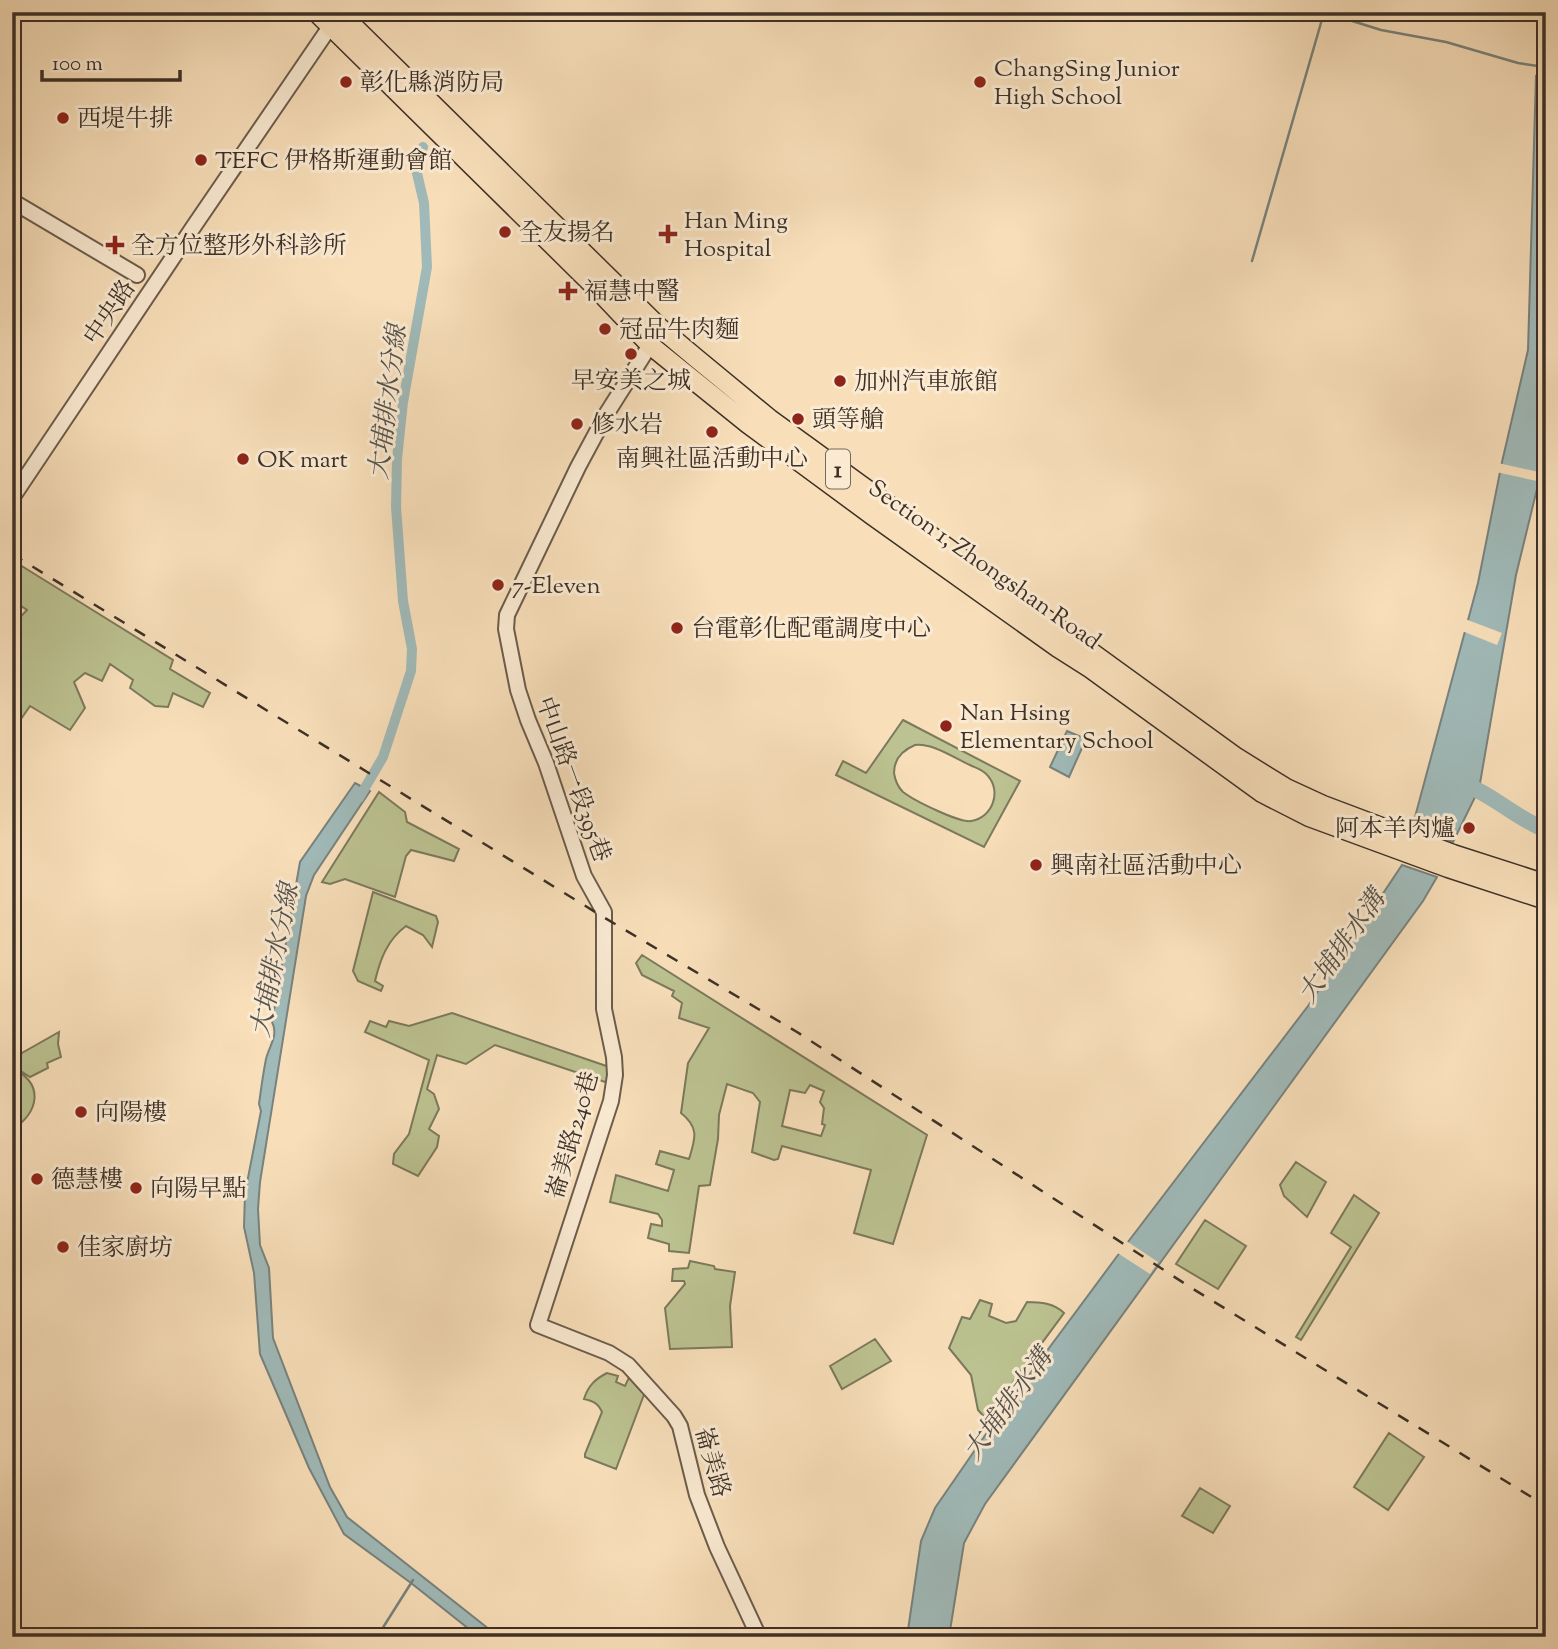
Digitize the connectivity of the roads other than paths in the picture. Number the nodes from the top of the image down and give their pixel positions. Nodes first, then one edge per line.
1 (316, 12) edge
2 (336, 17) edge
3 (12, 201) edge
4 (136, 275) dead end
5 (650, 345) junction
6 (12, 498) edge
7 (1399, 842) junction
8 (1450, 861) junction
9 (1546, 884) edge
10 (1546, 900) edge
11 (604, 954) joint
12 (537, 1325) joint
13 (759, 1637) edge

1 - 2 main road, Section 1, Zhongshan Road / 1
2 - 5 main road, Section 1, Zhongshan Road / 1
2 - 6 street, 中央路
2 - 7 main road, Section 1, Zhongshan Road / 1
3 - 4 street
5 - 7 main road, Section 1, Zhongshan Road / 1
5 - 11 street, 中山路一段395巷
7 - 8 main road, Section 1, Zhongshan Road / 1
8 - 9 main road, Section 1, Zhongshan Road / 1
8 - 10 main road, Section 1, Zhongshan Road / 1
11 - 12 street, 崙美路240巷
12 - 13 street, 崙美路

